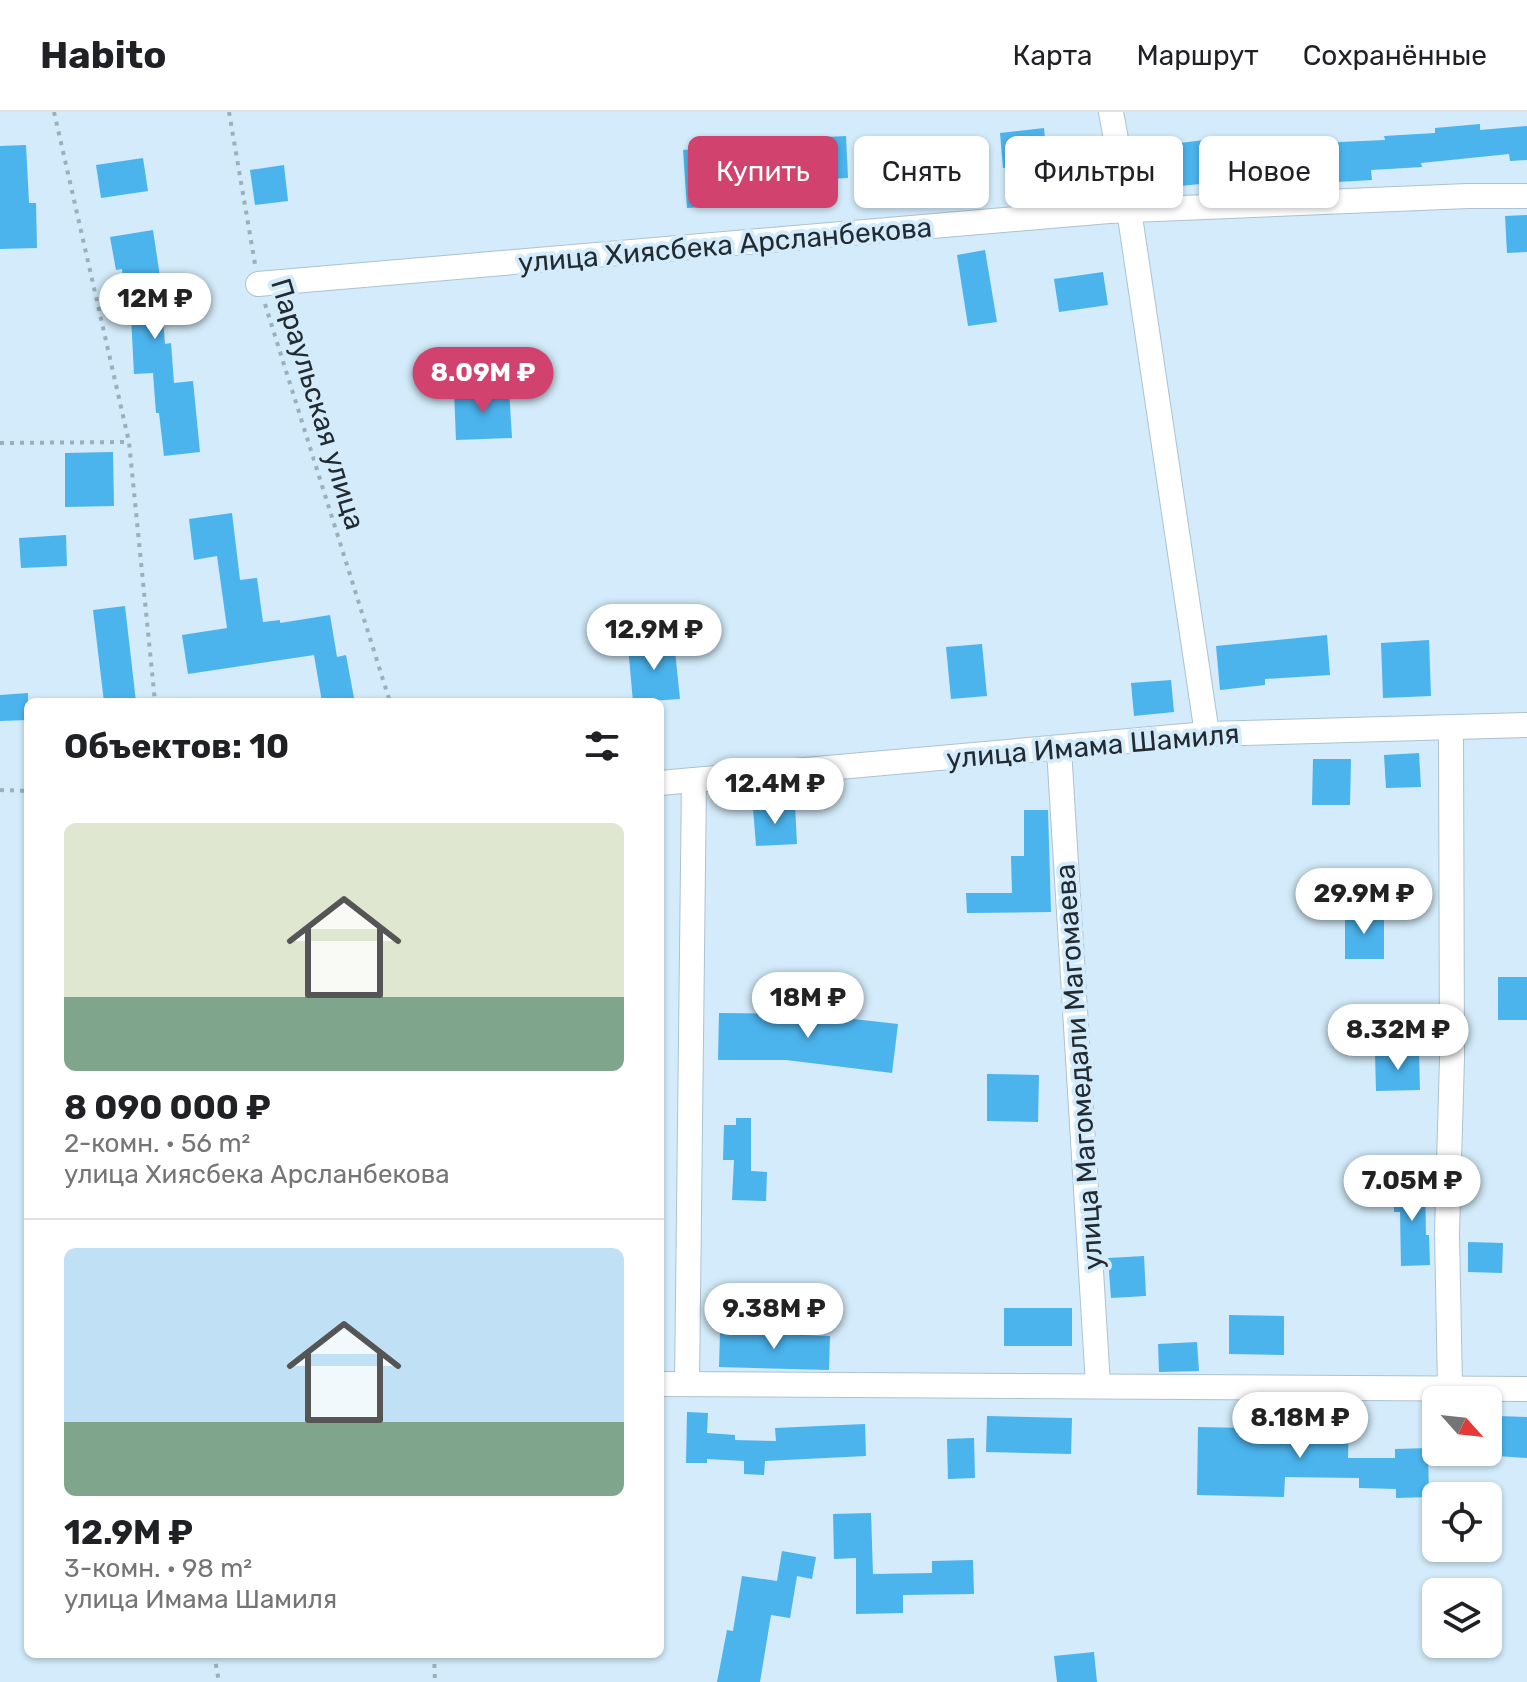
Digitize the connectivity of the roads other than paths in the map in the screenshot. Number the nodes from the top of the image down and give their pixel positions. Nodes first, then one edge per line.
1 (1111, 112) edge
2 (1527, 196) edge
3 (1129, 210) junction
4 (258, 284) road end
5 (1527, 725) edge
6 (1451, 729) junction
7 (1207, 734) junction
8 (1059, 749) junction
9 (694, 780) junction
10 (664, 783) edge
11 (664, 1384) edge
12 (687, 1384) junction
13 (1098, 1385) junction
14 (1450, 1386) edge
15 (1422, 1387) edge
16 (1502, 1388) edge
17 (1527, 1389) edge

1 - 3 street
2 - 3 street, улица Хиясбека Арсланбекова
3 - 4 street, улица Хиясбека Арсланбекова
3 - 7 street
5 - 6 street, улица Имама Шамиля
6 - 7 street, улица Имама Шамиля
6 - 14 street
7 - 8 street, улица Имама Шамиля
8 - 9 street, улица Имама Шамиля
8 - 13 street, улица Магомедали Магомаева
9 - 10 street, улица Имама Шамиля
9 - 12 street
11 - 12 street
12 - 13 street
13 - 15 street
16 - 17 street

